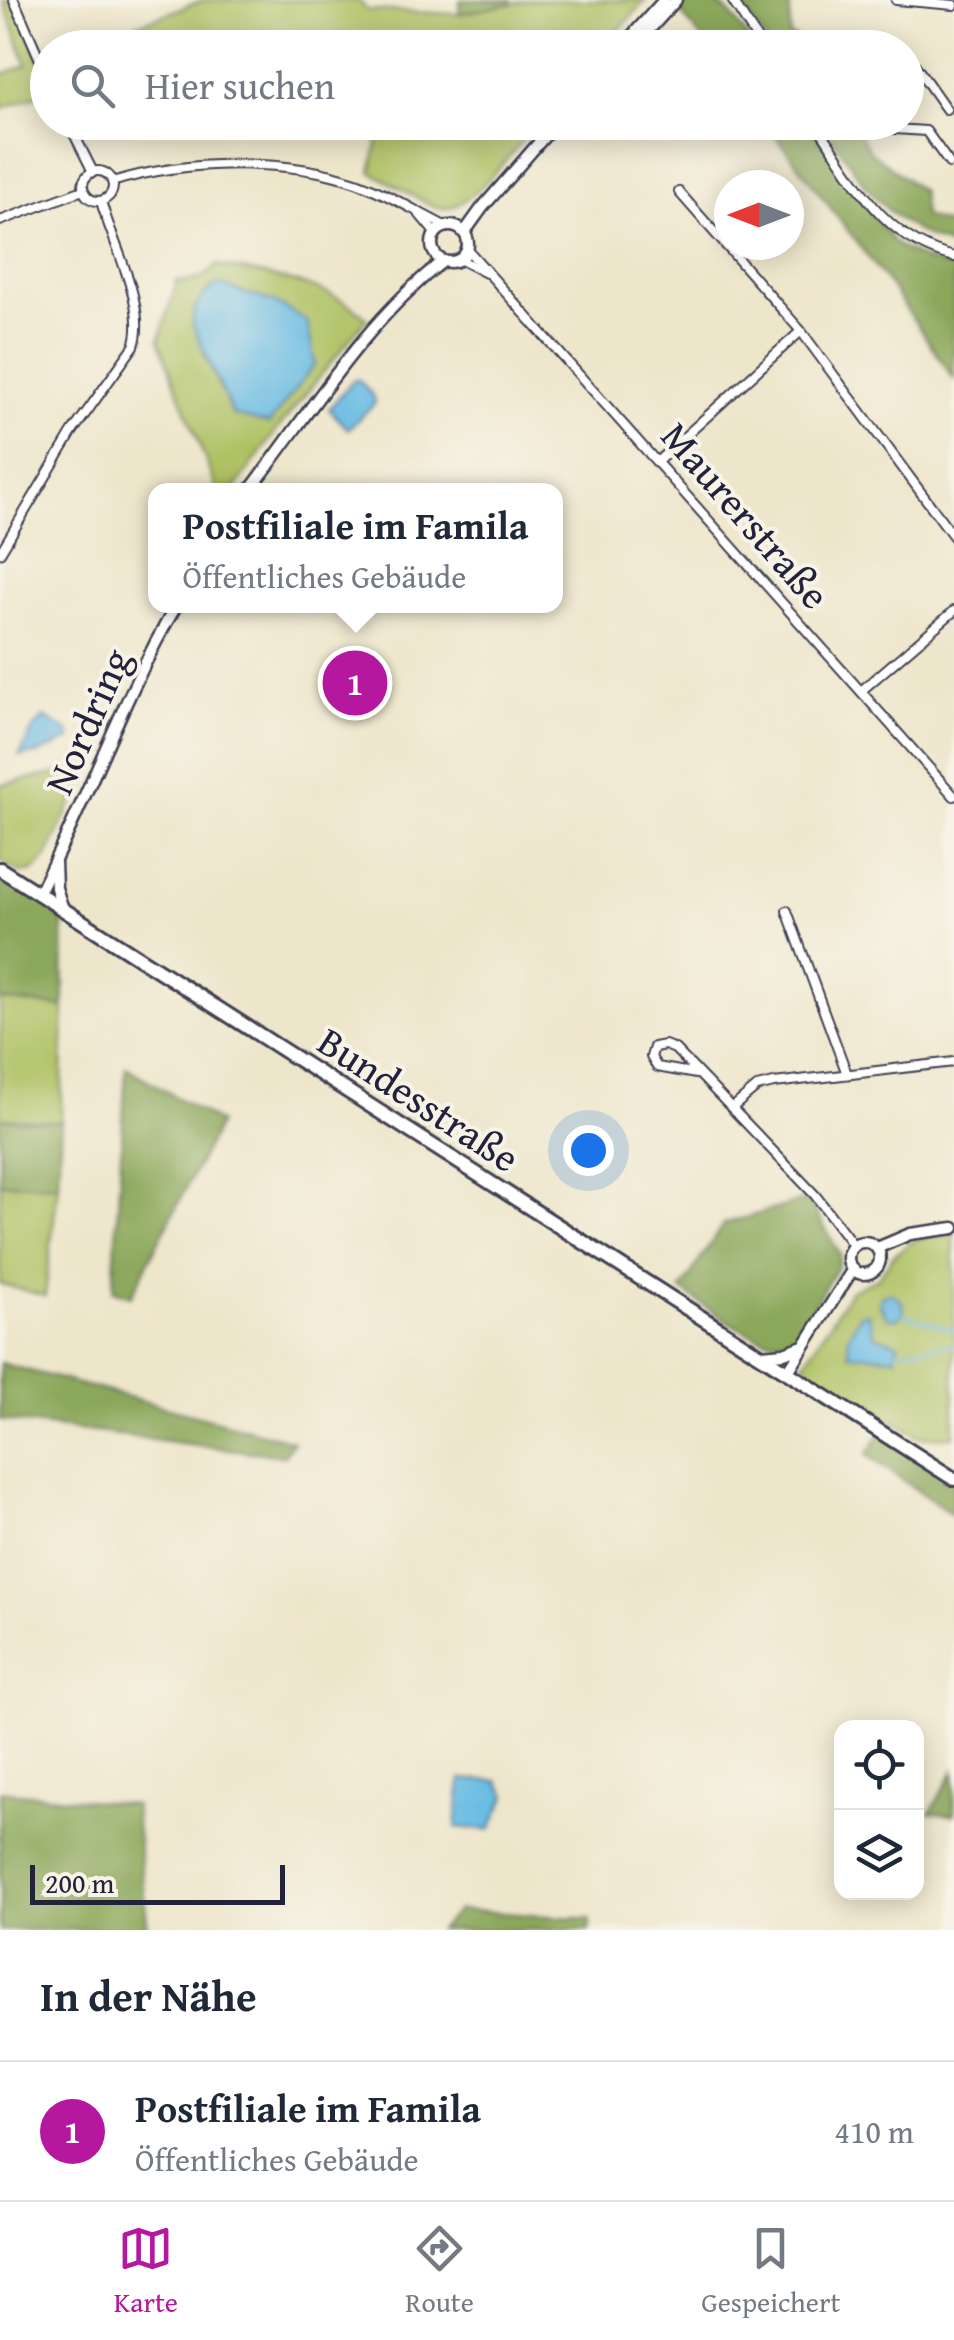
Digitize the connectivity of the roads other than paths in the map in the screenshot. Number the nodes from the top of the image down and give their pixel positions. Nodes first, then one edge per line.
1 (14, 0) edge
2 (664, 0) edge
3 (676, 0) edge
4 (732, 0) edge
5 (747, 0) edge
6 (896, 0) edge
7 (954, 5) edge
8 (738, 9) junction
9 (638, 30) edge
10 (649, 30) edge
11 (752, 30) edge
12 (30, 37) edge
13 (924, 77) edge
14 (946, 109) dead end
15 (924, 130) edge
16 (77, 140) edge
17 (543, 140) edge
18 (826, 140) edge
19 (949, 162) dead end
20 (93, 172) junction
21 (112, 182) junction
22 (83, 190) junction
23 (679, 192) dead end
24 (101, 201) junction
25 (417, 212) junction
26 (0, 221) edge
27 (456, 229) junction
28 (434, 233) junction
29 (467, 249) junction
30 (432, 251) junction
31 (954, 257) edge
32 (459, 260) junction
33 (443, 261) junction
34 (490, 276) junction
35 (416, 282) junction
36 (801, 331) junction
37 (658, 461) junction
38 (255, 483) edge
39 (954, 537) edge
40 (0, 553) edge
41 (954, 611) edge
42 (172, 613) edge
43 (861, 691) junction
44 (954, 796) edge
45 (55, 862) junction
46 (0, 869) edge
47 (33, 890) junction
48 (64, 910) junction
49 (787, 911) dead end
50 (954, 1062) edge
51 (696, 1074) junction
52 (847, 1074) junction
53 (732, 1108) junction
54 (954, 1228) edge
55 (854, 1246) junction
56 (877, 1248) junction
57 (853, 1269) junction
58 (804, 1346) junction
59 (758, 1354) junction
60 (787, 1372) junction
61 (954, 1479) edge

1 - 12 street
2 - 9 street
3 - 10 street
4 - 8 street
5 - 8 street
6 - 7 street
8 - 11 street
13 - 14 street
15 - 19 street
16 - 20 street
17 - 27 street
18 - 31 street
20 - 21 street
20 - 22 street
21 - 24 street
21 - 25 street
22 - 24 street
22 - 26 street
23 - 36 street
24 - 40 street
25 - 27 street
25 - 28 street
27 - 28 street
27 - 29 street
28 - 30 street
29 - 32 street
29 - 34 street, Maurerstraße
30 - 33 street
30 - 35 street
32 - 33 street
32 - 34 street, Maurerstraße
33 - 35 street
34 - 37 street, Maurerstraße
35 - 38 street
36 - 37 street
36 - 39 street
37 - 43 street, Maurerstraße
41 - 43 street
42 - 45 street, Nordring
43 - 44 street, Maurerstraße
45 - 47 street, Nordring
45 - 48 street
46 - 47 main road, Bundesstraße
47 - 48 main road, Bundesstraße
48 - 59 main road, Bundesstraße
49 - 52 street
50 - 52 street
51 - 51 street
51 - 53 street
52 - 53 street
53 - 55 street
54 - 56 street
55 - 56 street
55 - 57 street
56 - 57 street
57 - 58 street
58 - 59 street
58 - 60 street
59 - 60 main road, Bundesstraße
60 - 61 main road, Bundesstraße

